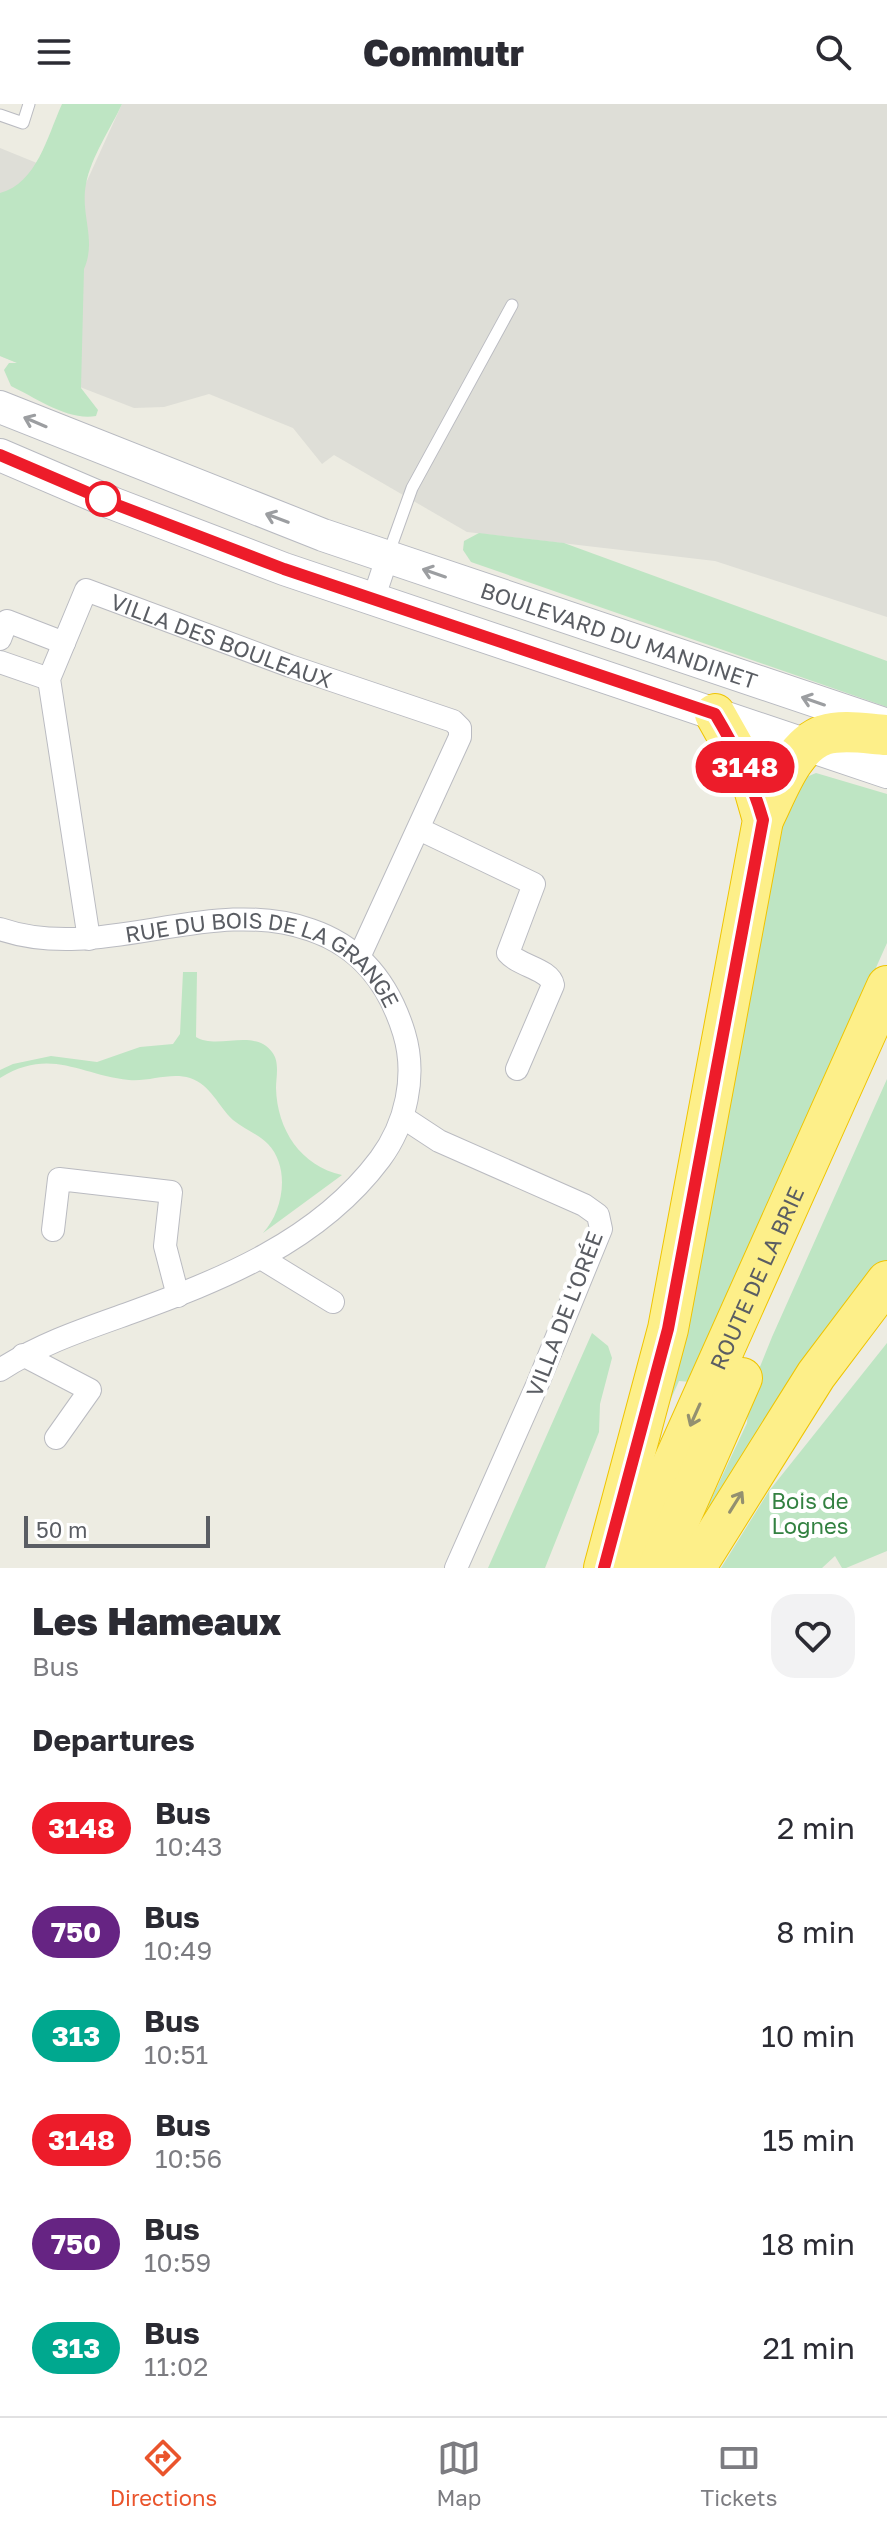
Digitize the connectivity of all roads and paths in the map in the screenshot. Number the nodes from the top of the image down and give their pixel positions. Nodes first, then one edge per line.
1 (29, 104) edge
2 (0, 115) edge
3 (512, 305) dead end
4 (0, 407) edge
5 (0, 455) edge
6 (387, 558) junction
7 (373, 600) junction
8 (0, 639) edge
9 (64, 643) junction
10 (0, 662) edge
11 (49, 679) junction
12 (715, 714) junction
13 (887, 725) edge
14 (887, 735) edge
15 (807, 745) junction
16 (887, 772) edge
17 (763, 820) junction
18 (419, 829) junction
19 (0, 929) edge
20 (89, 939) junction
21 (360, 955) junction
22 (887, 986) edge
23 (887, 1047) edge
24 (517, 1069) dead end
25 (404, 1118) junction
26 (53, 1230) dead end
27 (261, 1258) junction
28 (887, 1281) edge
29 (178, 1296) junction
30 (333, 1302) dead end
31 (23, 1355) junction
32 (0, 1370) edge
33 (56, 1438) dead end
34 (456, 1568) edge
35 (604, 1568) edge
36 (626, 1568) edge
37 (658, 1568) edge
38 (695, 1568) edge

1 - 2 lane
3 - 6 lane
6 -> 4 street, BOULEVARD DU MANDINET
5 - 7 street, BOULEVARD DU MANDINET
6 - 7 street
13 -> 6 street, BOULEVARD DU MANDINET
7 - 12 street, BOULEVARD DU MANDINET
8 - 9 street
9 - 11 street, VILLA DES BOULEAUX
9 - 18 street, VILLA DES BOULEAUX
10 - 11 street
11 - 20 street
12 - 15 street, BOULEVARD DU MANDINET
12 - 17 highway
14 - 15 highway
15 - 16 street, BOULEVARD DU MANDINET
15 - 17 highway
17 - 35 highway
18 - 21 street, VILLA DES BOULEAUX
18 - 24 street
19 - 20 street, RUE DU BOIS DE LA GRANGE
20 - 21 street, RUE DU BOIS DE LA GRANGE
21 - 25 street, RUE DU BOIS DE LA GRANGE
22 -> 36 highway, ROUTE DE LA BRIE
23 - 37 highway, ROUTE DE LA BRIE
25 - 27 street, RUE DU BOIS DE LA GRANGE
25 - 34 street, VILLA DE L'ORÉE
26 - 29 street
27 - 29 street, RUE DU BOIS DE LA GRANGE
27 - 30 street
38 -> 28 highway
29 - 31 street, RUE DU BOIS DE LA GRANGE
31 - 32 street, RUE DU BOIS DE LA GRANGE
31 - 33 street

